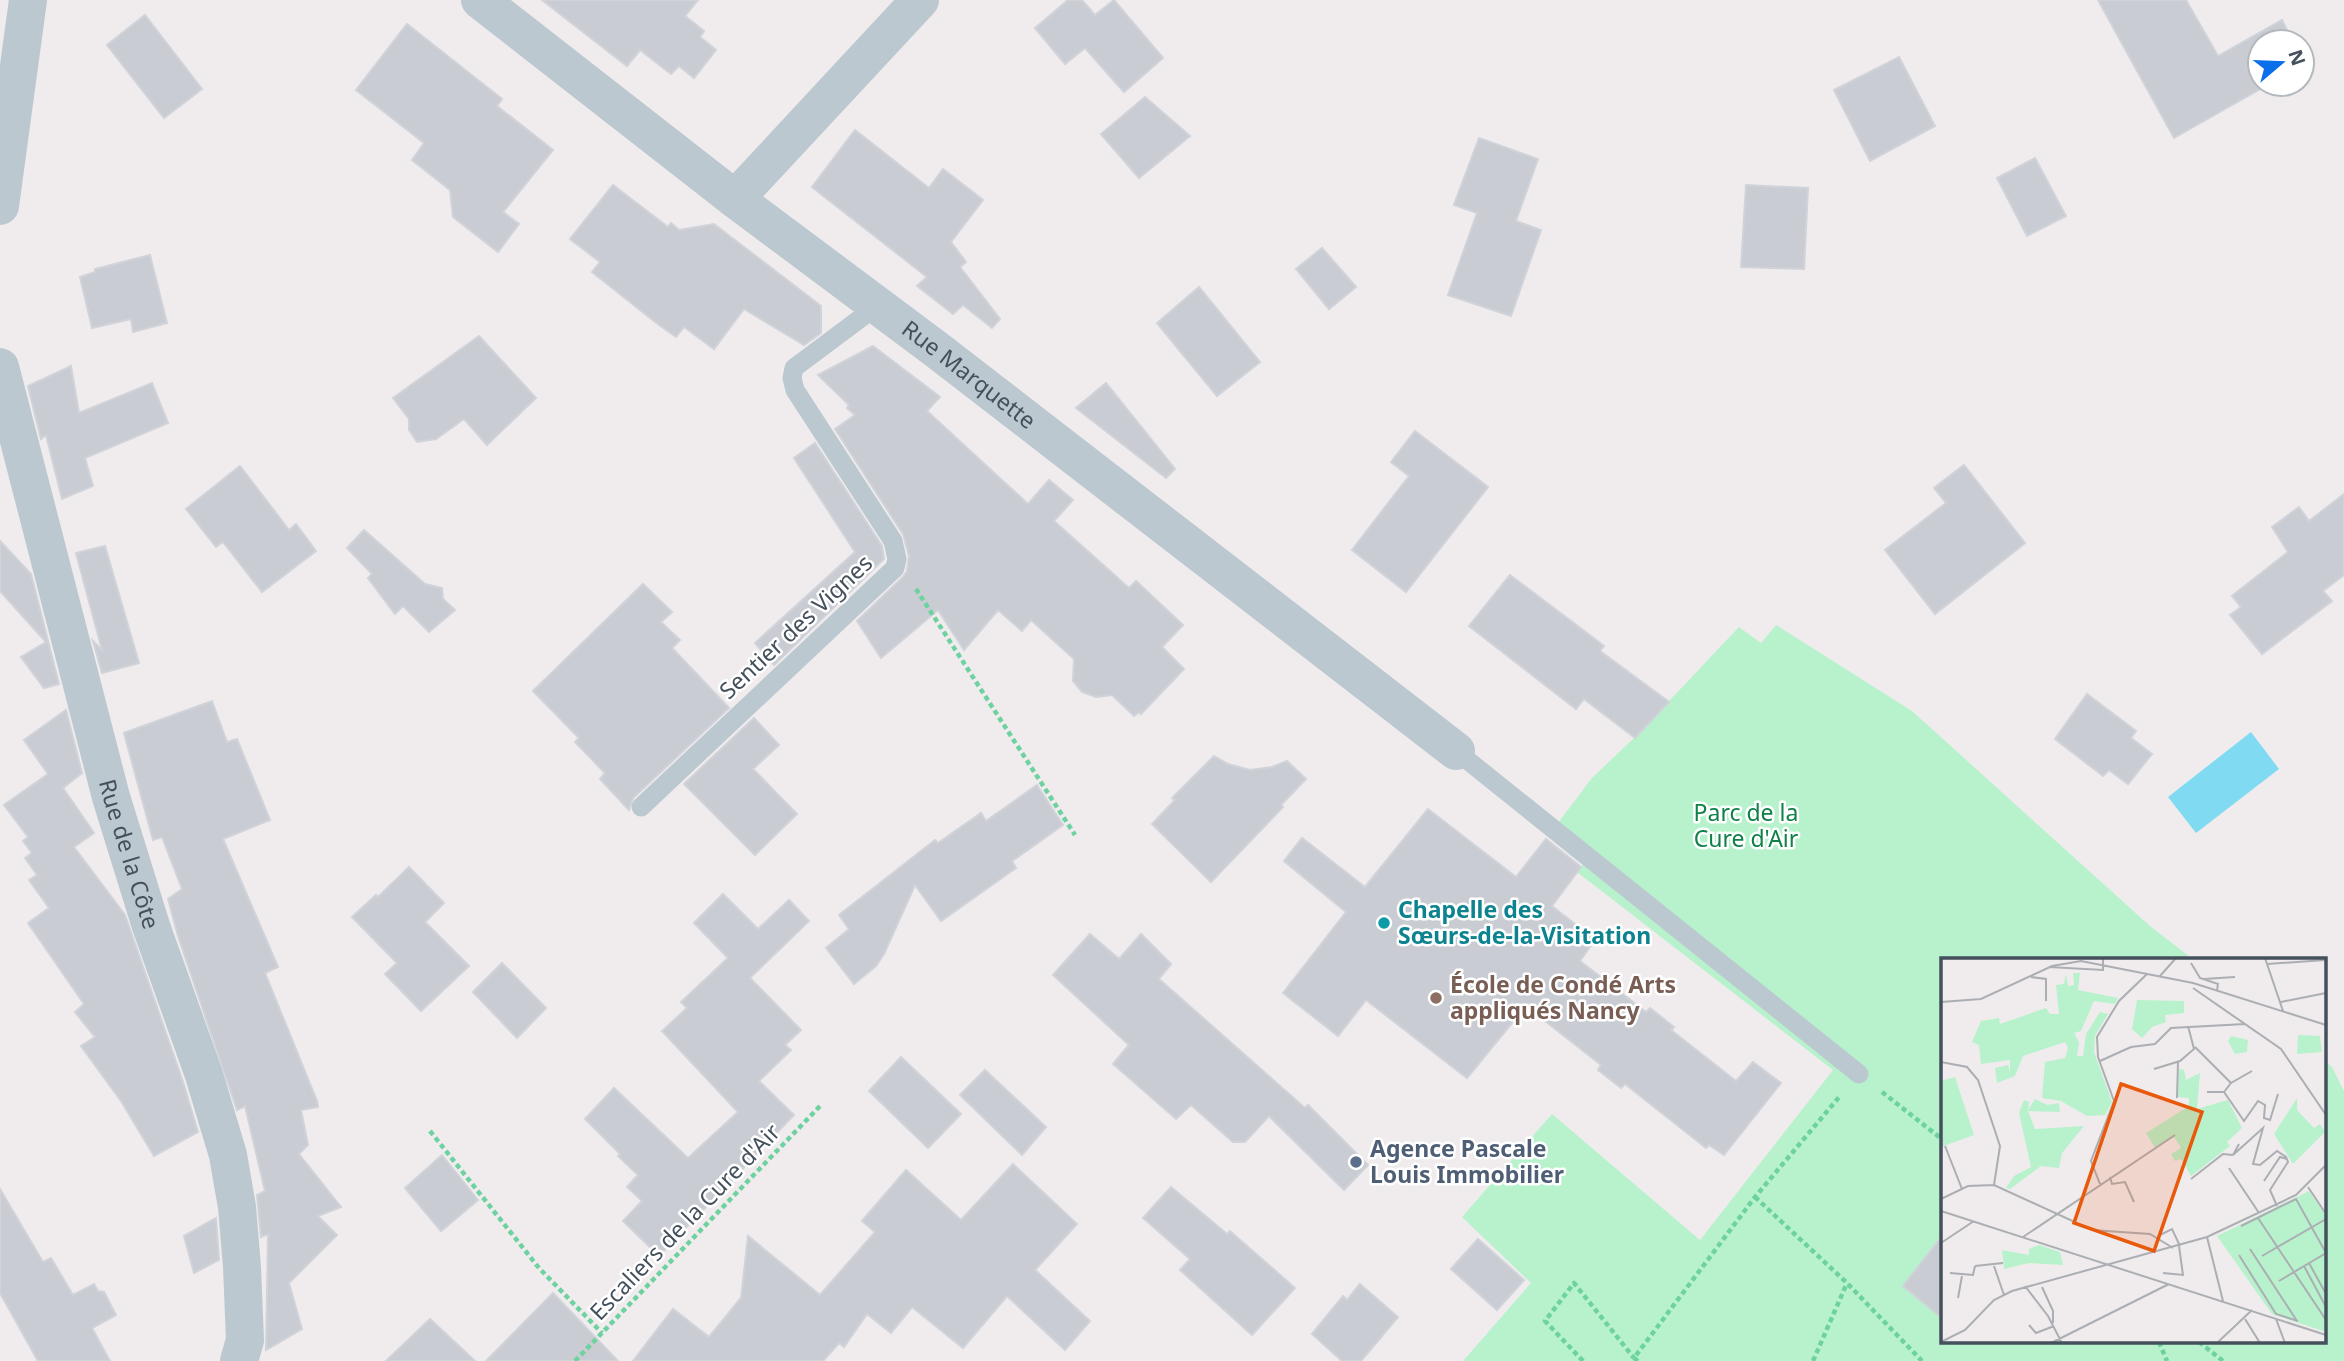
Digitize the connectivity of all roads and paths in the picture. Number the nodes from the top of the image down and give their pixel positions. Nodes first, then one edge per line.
1 (28, 0) edge
2 (480, 0) edge
3 (920, 0) edge
4 (735, 199) junction
5 (0, 206) edge
6 (877, 306) junction
7 (0, 368) edge
8 (897, 559) junction
9 (1456, 751) joint
10 (640, 807) dead end
11 (1075, 835) dead end
12 (1859, 1074) junction
13 (820, 1106) dead end
14 (430, 1131) dead end
15 (1941, 1138) edge
16 (1755, 1197) junction
17 (1847, 1283) junction
18 (602, 1333) junction
19 (2160, 1344) edge
20 (2202, 1344) edge
21 (250, 1354) edge
22 (1636, 1359) edge
23 (575, 1361) edge
24 (1583, 1361) edge
25 (1813, 1361) edge
26 (1922, 1361) edge
27 (2167, 1361) edge
28 (2224, 1361) edge

1 - 5 street
2 - 4 street, Rue Marquette
3 - 4 street
4 - 6 street, Rue Marquette
6 - 8 lane, Sentier des Vignes
6 - 9 street, Rue Marquette
7 - 21 street, Rue de la Côte
8 - 10 lane, Sentier des Vignes
8 - 11 path
9 - 12 lane
12 - 15 path
12 - 16 path
13 - 18 path, Escaliers de la Cure d'Air
14 - 18 path
16 - 17 path
16 - 22 path
17 - 25 path
17 - 26 path
18 - 23 path, Escaliers de la Cure d'Air
19 - 27 path
20 - 28 path
22 - 24 path

